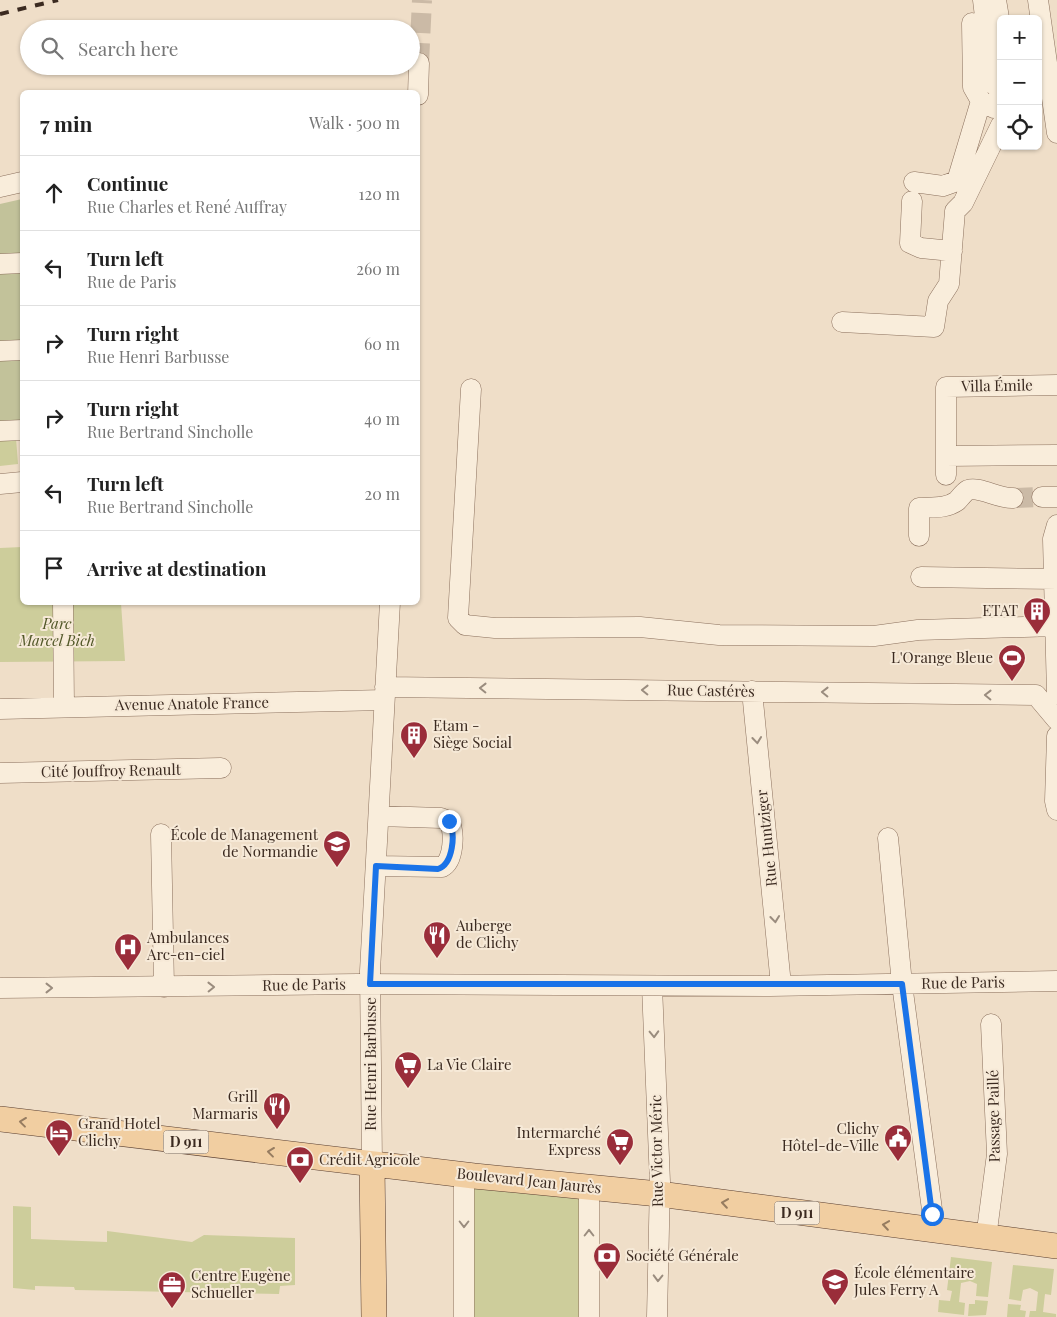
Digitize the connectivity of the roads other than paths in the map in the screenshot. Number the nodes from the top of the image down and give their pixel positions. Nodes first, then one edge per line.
1 (982, 0) edge
2 (996, 0) edge
3 (1038, 0) edge
4 (998, 15) edge
5 (972, 24) dead end
6 (419, 75) tunnel mouth
7 (997, 88) edge
8 (1054, 89) edge
9 (418, 90) edge
10 (981, 101) junction
11 (1000, 105) edge
12 (997, 133) edge
13 (1057, 133) edge
14 (20, 182) edge
15 (0, 187) edge
16 (952, 251) junction
17 (0, 264) edge
18 (20, 264) edge
19 (842, 322) dead end
20 (20, 350) edge
21 (0, 351) edge
22 (1057, 385) edge
23 (471, 388) dead end
24 (20, 430) edge
25 (0, 432) edge
26 (1057, 455) edge
27 (20, 482) edge
28 (0, 484) edge
29 (1013, 498) tunnel mouth
30 (1057, 525) edge
31 (919, 536) dead end
32 (922, 577) dead end
33 (1056, 579) edge
34 (63, 605) edge
35 (390, 605) edge
36 (1055, 626) junction
37 (1056, 667) junction
38 (752, 691) junction
39 (385, 694) junction
40 (1057, 694) edge
41 (1036, 695) junction
42 (64, 706) junction
43 (0, 709) edge
44 (1057, 720) edge
45 (1057, 736) edge
46 (221, 768) dead end
47 (0, 773) edge
48 (1057, 810) edge
49 (379, 816) junction
50 (161, 834) dead end
51 (888, 838) dead end
52 (376, 866) junction
53 (1057, 981) edge
54 (370, 984) junction
55 (902, 984) junction
56 (781, 985) junction
57 (652, 986) junction
58 (0, 988) edge
59 (164, 988) junction
60 (991, 1024) dead end
61 (0, 1119) edge
62 (372, 1164) junction
63 (464, 1175) junction
64 (589, 1187) junction
65 (659, 1194) junction
66 (935, 1232) junction
67 (986, 1238) junction
68 (1057, 1246) edge
69 (374, 1317) edge
70 (464, 1317) edge
71 (588, 1317) edge
72 (657, 1317) edge

1 - 7 street
2 - 4 street
3 - 8 street
5 - 10 street
6 - 9 street
8 - 13 street
10 - 11 street
10 - 16 street
12 - 16 street
14 - 15 street
16 - 19 street
17 - 18 street
20 - 21 street
22 - 26 street, Villa Émile
23 - 36 street
24 - 25 street
27 - 28 street
29 - 31 street
30 - 33 street
32 - 33 street
33 - 36 street
34 - 42 street
35 - 39 street, Rue Henri Barbusse
36 - 37 street
37 - 40 street
37 - 41 street
38 -> 39 street, Rue Castérès
41 -> 38 street, Rue Castérès
38 -> 56 street, Rue Huntziger
39 - 42 street, Avenue Anatole France
39 - 49 street, Rue Henri Barbusse
41 - 44 street
42 - 43 street, Avenue Anatole France
45 - 48 street
46 - 47 street, Cité Jouffroy Renault
49 - 52 street, Rue Henri Barbusse
49 - 52 street
50 - 59 street
51 - 55 street
52 - 54 street, Rue Henri Barbusse
53 - 55 street, Rue de Paris
54 - 57 street, Rue de Paris
59 -> 54 street, Rue de Paris
54 - 62 street, Rue Henri Barbusse
55 - 56 street, Rue de Paris
55 - 66 street
56 - 57 street, Rue de Paris
57 -> 65 street, Rue Victor Méric
58 -> 59 street, Rue de Paris
60 - 67 street, Passage Paillé
62 -> 61 main road, Boulevard Jean Jaurès / D 911
62 - 63 main road, Boulevard Jean Jaurès / D 911
62 - 69 main road, Rue Henri Barbusse
63 - 64 main road, Boulevard Jean Jaurès / D 911
63 -> 70 street
64 - 65 main road, Boulevard Jean Jaurès / D 911
71 -> 64 street
66 -> 65 main road, Boulevard Jean Jaurès / D 911
65 -> 72 street, Rue Victor Méric
66 - 67 main road, Boulevard Jean Jaurès / D 911
67 - 68 main road, Boulevard Jean Jaurès / D 911

